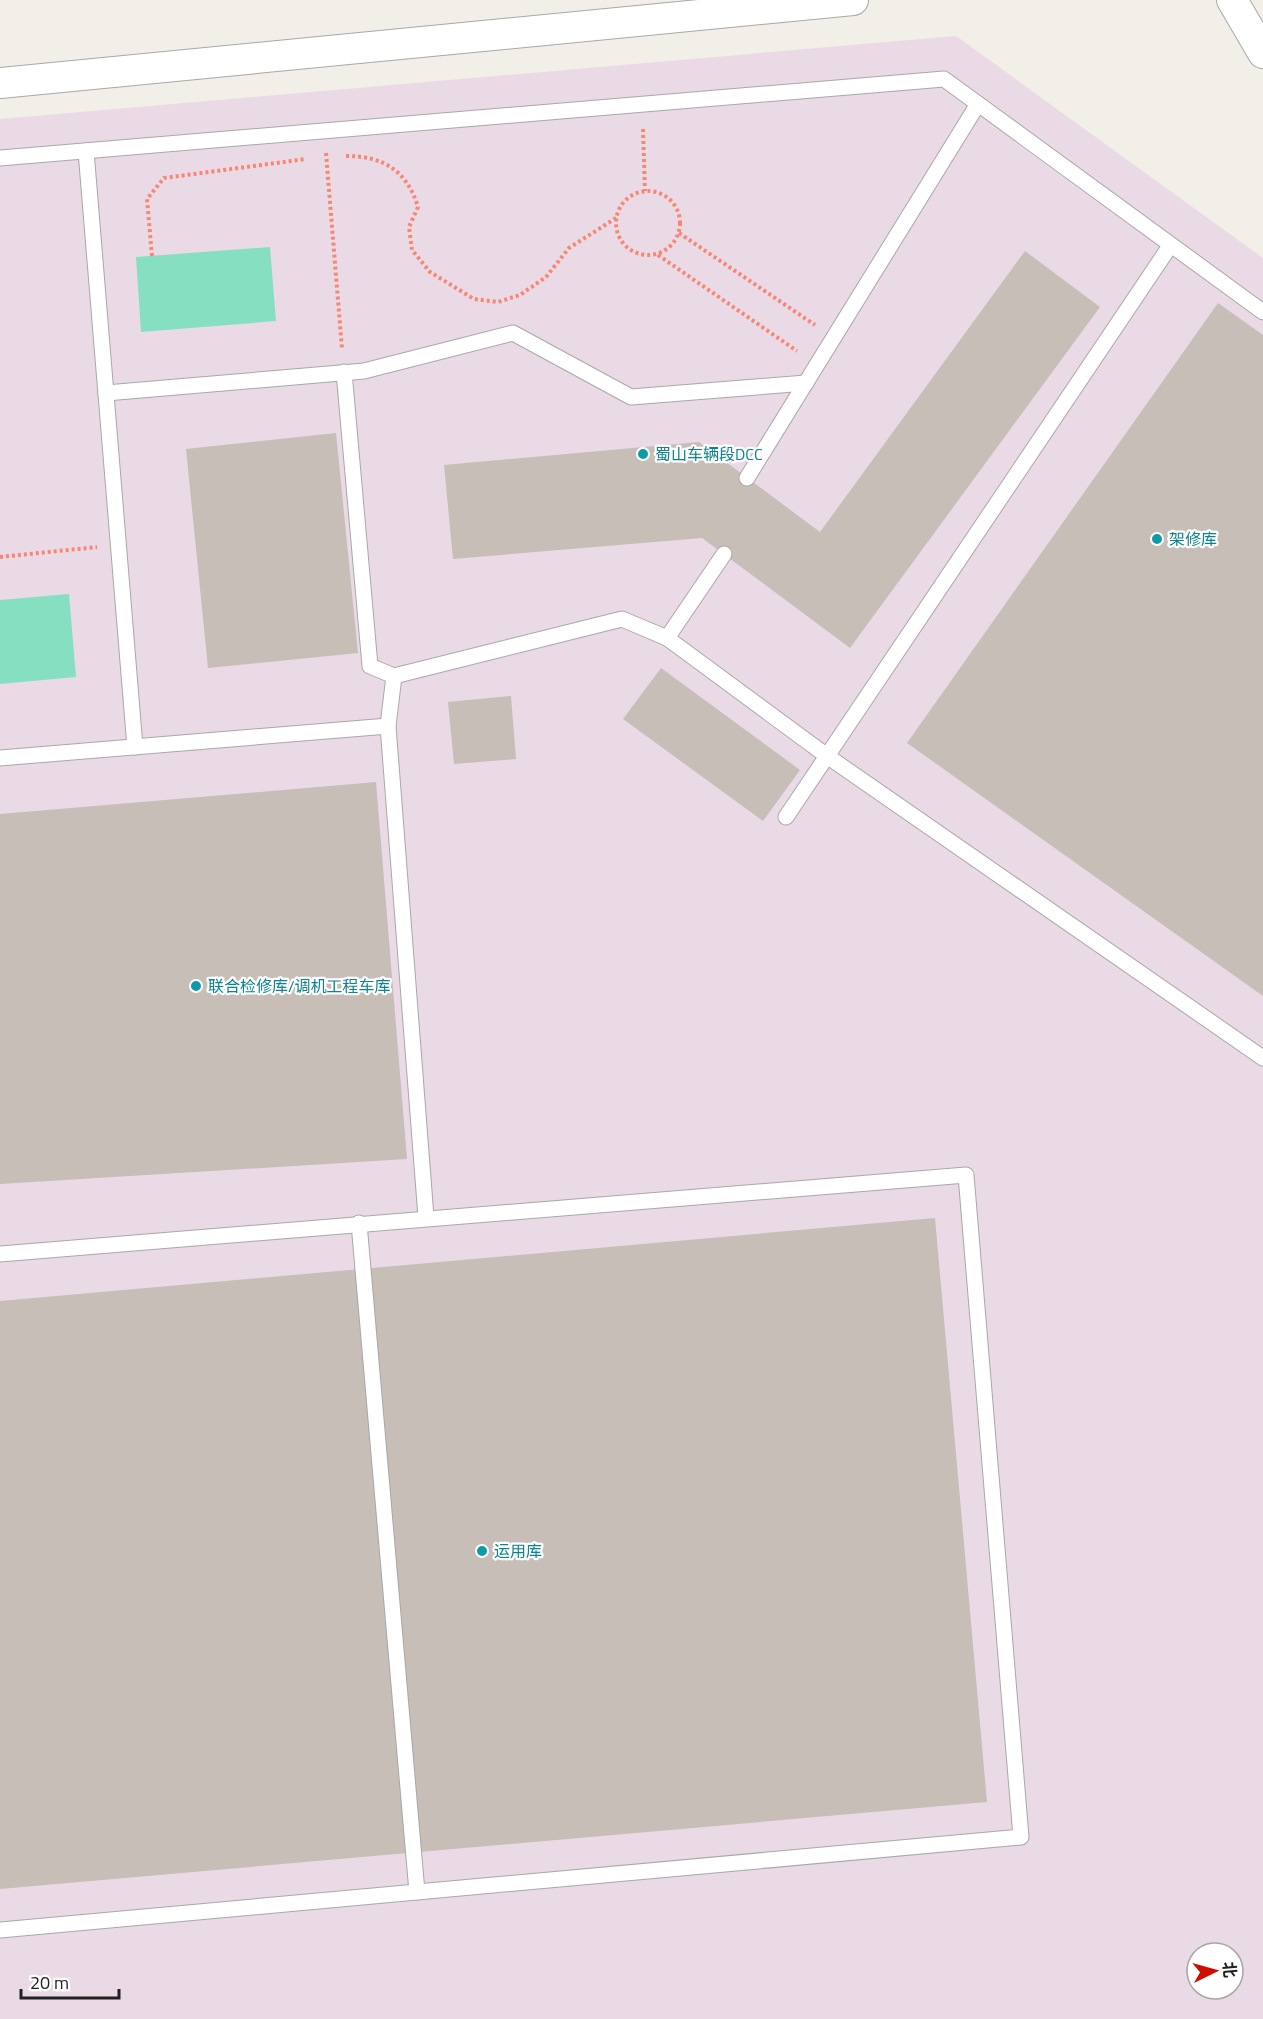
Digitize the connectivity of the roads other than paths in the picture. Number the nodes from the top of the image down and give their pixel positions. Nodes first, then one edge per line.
1 (853, 0) edge
2 (1232, 0) edge
3 (751, 5) edge
4 (1263, 54) edge
5 (0, 83) edge
6 (978, 104) junction
7 (86, 151) junction
8 (0, 158) edge
9 (1170, 246) junction
10 (1263, 312) edge
11 (344, 372) junction
12 (806, 383) junction
13 (106, 393) junction
14 (747, 478) dead end
15 (724, 554) dead end
16 (667, 638) junction
17 (394, 676) junction
18 (388, 726) junction
19 (135, 747) junction
20 (827, 756) junction
21 (0, 758) edge
22 (786, 817) dead end
23 (1263, 1058) edge
24 (426, 1217) junction
25 (359, 1223) junction
26 (0, 1254) edge
27 (417, 1892) junction
28 (0, 1930) edge

1 - 3 street
2 - 4 street
3 - 5 street
6 - 7 lane
6 - 9 lane
6 - 12 lane
7 - 8 lane
7 - 13 lane
9 - 10 lane
9 - 20 lane
11 - 12 lane
11 - 13 lane
11 - 17 lane
12 - 14 lane
13 - 19 lane
15 - 16 lane
16 - 17 lane
16 - 20 lane
17 - 18 lane
18 - 19 lane
18 - 24 lane
19 - 21 lane
20 - 22 lane
20 - 23 lane
24 - 25 lane
24 - 27 lane
25 - 26 lane
25 - 27 lane
27 - 28 lane

